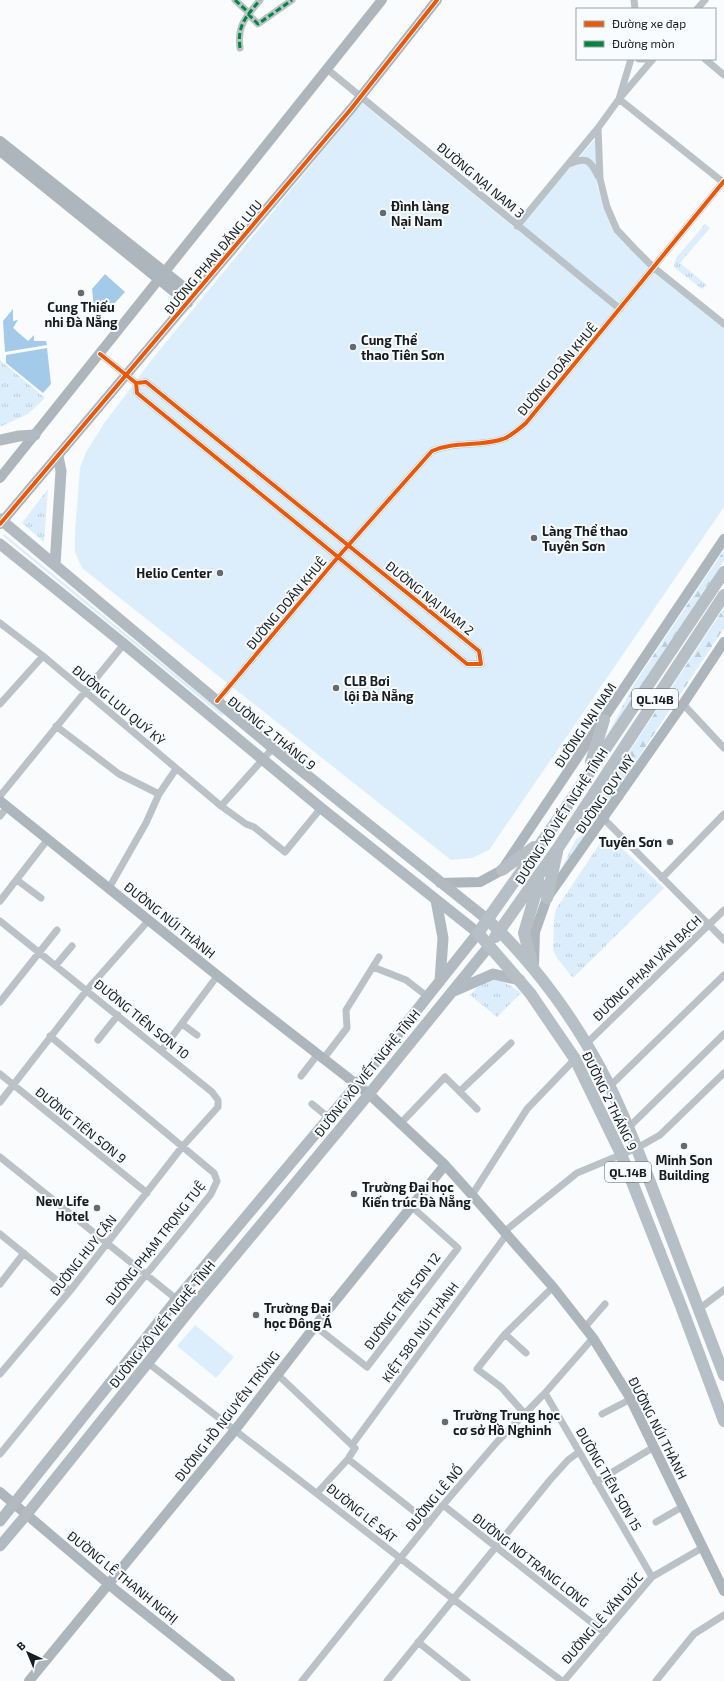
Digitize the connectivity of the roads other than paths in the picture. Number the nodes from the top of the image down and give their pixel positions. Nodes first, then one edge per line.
1 (235, 0) edge
2 (260, 0) edge
3 (292, 0) edge
4 (382, 0) edge
5 (437, 0) edge
6 (705, 0) edge
7 (698, 8) edge
8 (249, 14) junction
9 (240, 48) dead end
10 (631, 60) edge
11 (652, 60) edge
12 (706, 60) edge
13 (327, 70) junction
14 (724, 75) edge
15 (361, 97) junction
16 (619, 99) junction
17 (598, 128) junction
18 (0, 141) edge
19 (0, 151) edge
20 (569, 164) junction
21 (600, 179) junction
22 (724, 182) edge
23 (517, 226) junction
24 (653, 267) junction
25 (162, 276) junction
26 (191, 299) junction
27 (620, 309) junction
28 (724, 324) edge
29 (100, 354) junction
30 (126, 376) junction
31 (136, 383) junction
32 (35, 435) junction
33 (0, 440) edge
34 (58, 456) junction
35 (0, 478) edge
36 (1, 522) edge
37 (724, 539) edge
38 (0, 544) edge
39 (349, 545) junction
40 (338, 557) junction
41 (55, 565) junction
42 (724, 572) edge
43 (724, 595) edge
44 (0, 623) edge
45 (724, 642) edge
46 (124, 644) junction
47 (43, 656) junction
48 (85, 692) junction
49 (217, 701) junction
50 (0, 704) edge
51 (683, 704) junction
52 (604, 720) junction
53 (56, 726) junction
54 (273, 748) junction
55 (724, 748) edge
56 (262, 761) junction
57 (176, 769) junction
58 (586, 776) junction
59 (159, 794) junction
60 (0, 796) edge
61 (586, 802) junction
62 (4, 804) edge
63 (221, 806) junction
64 (321, 808) junction
65 (724, 814) edge
66 (0, 816) edge
67 (604, 819) junction
68 (48, 839) junction
69 (542, 842) junction
70 (558, 848) junction
71 (543, 869) junction
72 (502, 870) junction
73 (662, 878) junction
74 (17, 880) junction
75 (440, 883) junction
76 (110, 888) junction
77 (41, 898) dead end
78 (547, 898) junction
79 (436, 900) junction
80 (0, 901) edge
81 (724, 910) edge
82 (149, 920) junction
83 (488, 920) junction
84 (0, 921) edge
85 (709, 924) junction
86 (56, 930) dead end
87 (500, 931) junction
88 (478, 933) junction
89 (724, 940) edge
90 (490, 945) junction
91 (72, 946) dead end
92 (39, 952) junction
93 (379, 957) dead end
94 (56, 965) junction
95 (373, 967) junction
96 (534, 970) junction
97 (218, 975) junction
98 (724, 975) edge
99 (520, 980) junction
100 (440, 981) junction
101 (87, 990) junction
102 (453, 991) junction
103 (428, 997) junction
104 (0, 1002) edge
105 (118, 1015) junction
106 (182, 1024) junction
107 (724, 1034) edge
108 (197, 1035) dead end
109 (50, 1036) junction
110 (98, 1040) dead end
111 (512, 1043) dead end
112 (586, 1044) junction
113 (162, 1050) junction
114 (321, 1056) junction
115 (575, 1059) junction
116 (724, 1073) edge
117 (0, 1074) edge
118 (301, 1076) dead end
119 (357, 1084) junction
120 (13, 1085) junction
121 (610, 1086) junction
122 (460, 1092) junction
123 (369, 1094) junction
124 (0, 1102) edge
125 (312, 1104) dead end
126 (477, 1109) dead end
127 (329, 1118) junction
128 (401, 1123) junction
129 (628, 1128) junction
130 (182, 1148) junction
131 (636, 1148) junction
132 (621, 1154) junction
133 (0, 1156) edge
134 (445, 1165) junction
135 (147, 1193) junction
136 (472, 1195) junction
137 (411, 1206) junction
138 (506, 1232) junction
139 (0, 1234) edge
140 (108, 1242) junction
141 (24, 1253) junction
142 (146, 1275) junction
143 (0, 1284) edge
144 (553, 1286) junction
145 (724, 1290) edge
146 (70, 1291) junction
147 (177, 1299) junction
148 (605, 1304) dead end
149 (699, 1309) junction
150 (190, 1310) junction
151 (315, 1326) junction
152 (585, 1327) junction
153 (504, 1334) junction
154 (593, 1338) junction
155 (526, 1353) dead end
156 (148, 1363) junction
157 (0, 1374) edge
158 (277, 1374) junction
159 (724, 1375) edge
160 (545, 1394) junction
161 (631, 1399) junction
162 (525, 1414) junction
163 (602, 1414) dead end
164 (724, 1421) edge
165 (235, 1430) junction
166 (352, 1445) junction
167 (654, 1446) junction
168 (579, 1452) junction
169 (0, 1454) edge
170 (348, 1459) junction
171 (596, 1482) junction
172 (0, 1492) edge
173 (317, 1493) junction
174 (14, 1504) junction
175 (443, 1505) junction
176 (682, 1507) junction
177 (27, 1514) junction
178 (0, 1521) edge
179 (656, 1522) dead end
180 (429, 1523) junction
181 (0, 1546) edge
182 (496, 1548) junction
183 (702, 1548) junction
184 (399, 1558) junction
185 (652, 1577) junction
186 (108, 1583) junction
187 (724, 1591) edge
188 (453, 1600) junction
189 (724, 1615) edge
190 (605, 1633) junction
191 (418, 1642) junction
192 (29, 1681) edge
193 (230, 1681) edge
194 (302, 1681) edge
195 (387, 1681) edge
196 (467, 1681) edge
197 (563, 1681) edge
198 (656, 1681) edge

1 - 8 street
2 - 8 street
3 - 8 street
4 - 13 street, ĐƯỜNG PHAN ĐĂNG LƯU
5 - 15 street, ĐƯỜNG PHAN ĐĂNG LƯU
6 - 7 street
8 - 9 street
10 - 16 street
11 - 16 street
12 - 14 street
13 - 15 street, ĐƯỜNG NẠI NAM 3
13 - 25 street, ĐƯỜNG PHAN ĐĂNG LƯU
15 - 23 street, ĐƯỜNG NẠI NAM 3
15 - 26 street, ĐƯỜNG PHAN ĐĂNG LƯU
16 - 17 street
16 - 22 street
17 - 20 street
17 - 21 street
18 - 25 street
19 - 25 street
20 - 21 street
20 - 23 street
21 - 24 street
22 - 24 street, ĐƯỜNG DOÃN KHUÊ
23 - 27 street, ĐƯỜNG NẠI NAM 3
24 - 27 street, ĐƯỜNG DOÃN KHUÊ
24 - 28 street
25 - 26 street
25 - 29 street, ĐƯỜNG PHAN ĐĂNG LƯU
26 - 30 street, ĐƯỜNG PHAN ĐĂNG LƯU
27 - 39 street, ĐƯỜNG DOÃN KHUÊ
29 - 30 street, ĐƯỜNG NẠI NAM 2
29 - 32 street, ĐƯỜNG PHAN ĐĂNG LƯU
30 - 31 street, ĐƯỜNG NẠI NAM 2
30 - 34 street, ĐƯỜNG PHAN ĐĂNG LƯU
31 - 39 street, ĐƯỜNG NẠI NAM 2
31 - 40 street, ĐƯỜNG NẠI NAM 2
32 - 33 main road
32 - 35 street, ĐƯỜNG PHAN ĐĂNG LƯU
34 - 36 street, ĐƯỜNG PHAN ĐĂNG LƯU
34 - 41 main road
36 - 41 main road, ĐƯỜNG 2 THÁNG 9
37 - 52 street, ĐƯỜNG NẠI NAM
38 - 46 main road, ĐƯỜNG 2 THÁNG 9
39 - 40 street, ĐƯỜNG DOÃN KHUÊ
39 - 40 street, ĐƯỜNG NẠI NAM 2
40 - 49 street, ĐƯỜNG DOÃN KHUÊ
41 - 49 main road, ĐƯỜNG 2 THÁNG 9
42 - 58 highway, ĐƯỜNG XÔ VIẾT NGHỆ TĨNH / QL.14B
43 - 61 highway, ĐƯỜNG XÔ VIẾT NGHỆ TĨNH / QL.14B
44 - 47 street, ĐƯỜNG LƯU QUÝ KỲ
45 - 51 street, ĐƯỜNG QUY MỸ
46 - 48 street
46 - 56 main road, ĐƯỜNG 2 THÁNG 9
47 - 48 street, ĐƯỜNG LƯU QUÝ KỲ
47 - 50 street
48 - 53 street
48 - 57 street, ĐƯỜNG LƯU QUÝ KỲ
49 - 54 main road, ĐƯỜNG 2 THÁNG 9
51 - 55 street
51 - 67 street, ĐƯỜNG QUY MỸ
52 - 58 highway
52 - 72 street, ĐƯỜNG NẠI NAM
53 - 59 street
53 - 60 street
54 - 56 street, ĐƯỜNG 2 THÁNG 9
54 - 75 main road, ĐƯỜNG 2 THÁNG 9
56 - 63 street, ĐƯỜNG 2 THÁNG 9
56 - 64 main road, ĐƯỜNG 2 THÁNG 9
57 - 59 street
57 - 63 street, ĐƯỜNG LƯU QUÝ KỲ
58 - 69 highway, ĐƯỜNG XÔ VIẾT NGHỆ TĨNH / QL.14B
59 - 76 street
61 - 67 street
61 - 70 highway, ĐƯỜNG XÔ VIẾT NGHỆ TĨNH / QL.14B
62 - 66 street
62 - 68 street, ĐƯỜNG NÚI THÀNH
63 - 64 street, ĐƯỜNG LƯU QUÝ KỲ
64 - 79 main road, ĐƯỜNG 2 THÁNG 9
65 - 73 street
67 - 73 street
67 - 78 street, ĐƯỜNG QUY MỸ
68 - 74 street
68 - 76 street, ĐƯỜNG NÚI THÀNH
69 - 72 highway
69 - 83 highway, ĐƯỜNG XÔ VIẾT NGHỆ TĨNH / QL.14B
70 - 71 highway, ĐƯỜNG XÔ VIẾT NGHỆ TĨNH / QL.14B
70 - 78 highway
71 - 87 highway, ĐƯỜNG XÔ VIẾT NGHỆ TĨNH / QL.14B
71 - 96 highway
72 - 75 street, ĐƯỜNG NẠI NAM
73 - 85 street
74 - 77 street
74 - 80 street
75 - 83 main road, ĐƯỜNG 2 THÁNG 9
76 - 82 street, ĐƯỜNG NÚI THÀNH
78 - 96 street, ĐƯỜNG QUY MỸ
79 - 88 main road, ĐƯỜNG 2 THÁNG 9
79 - 100 main road
81 - 85 street, ĐƯỜNG PHẠM VĂN BẠCH
82 - 97 street, ĐƯỜNG NÚI THÀNH
82 - 101 street
83 - 87 highway, QL.14B
83 - 88 highway, ĐƯỜNG XÔ VIẾT NGHỆ TĨNH
84 - 92 street, ĐƯỜNG TIÊN SƠN 10
85 - 89 street
85 - 112 street, ĐƯỜNG PHẠM VĂN BẠCH
86 - 92 street
87 - 90 highway, ĐƯỜNG XÔ VIẾT NGHỆ TĨNH
87 - 96 highway, ĐƯỜNG 2 THÁNG 9 / QL.14B
88 - 90 highway, QL.14B
88 - 100 main road, ĐƯỜNG XÔ VIẾT NGHỆ TĨNH
90 - 99 highway, ĐƯỜNG 2 THÁNG 9 / QL.14B
90 - 102 main road, ĐƯỜNG XÔ VIẾT NGHỆ TĨNH
91 - 94 street
92 - 94 street, ĐƯỜNG TIÊN SƠN 10
92 - 104 street
93 - 95 street
94 - 101 street, ĐƯỜNG TIÊN SƠN 10
95 - 103 street
95 - 114 street
96 - 112 highway, ĐƯỜNG 2 THÁNG 9 / QL.14B
97 - 106 street
97 - 114 street, ĐƯỜNG NÚI THÀNH
98 - 121 street
99 - 102 main road
99 - 115 highway, ĐƯỜNG 2 THÁNG 9 / QL.14B
100 - 103 main road, ĐƯỜNG XÔ VIẾT NGHỆ TĨNH
101 - 105 street, ĐƯỜNG TIÊN SƠN 10
101 - 109 street
102 - 123 main road, ĐƯỜNG XÔ VIẾT NGHỆ TĨNH
103 - 119 main road, ĐƯỜNG XÔ VIẾT NGHỆ TĨNH
105 - 110 street
105 - 113 street, ĐƯỜNG TIÊN SƠN 10
106 - 108 street
106 - 113 street
107 - 129 street
109 - 120 street
109 - 130 street, ĐƯỜNG PHẠM TRỌNG TUỆ
111 - 122 street
112 - 121 highway, ĐƯỜNG 2 THÁNG 9 / QL.14B
113 - 130 street, ĐƯỜNG TIÊN SƠN 10
114 - 118 street
114 - 119 street, ĐƯỜNG NÚI THÀNH
115 - 132 highway, ĐƯỜNG 2 THÁNG 9 / QL.14B
115 - 136 street
116 - 131 street, KIỆT 580 NÚI THÀNH
117 - 120 street, ĐƯỜNG TIÊN SƠN 9
119 - 123 street, ĐƯỜNG NÚI THÀNH
119 - 127 main road, ĐƯỜNG XÔ VIẾT NGHỆ TĨNH
120 - 124 street
120 - 135 street, ĐƯỜNG TIÊN SƠN 9
121 - 129 highway, ĐƯỜNG 2 THÁNG 9 / QL.14B
122 - 126 street
122 - 128 street
123 - 128 street, ĐƯỜNG NÚI THÀNH
123 - 150 main road, ĐƯỜNG XÔ VIẾT NGHỆ TĨNH
125 - 127 street
127 - 147 main road, ĐƯỜNG XÔ VIẾT NGHỆ TĨNH
128 - 134 street, ĐƯỜNG NÚI THÀNH
129 - 131 highway, ĐƯỜNG 2 THÁNG 9 / QL.14B
130 - 135 street, ĐƯỜNG HUY CẬN
130 - 142 street, ĐƯỜNG PHẠM TRỌNG TUỆ
131 - 132 street, KIỆT 580 NÚI THÀNH
131 - 149 highway, ĐƯỜNG 2 THÁNG 9 / QL.14B
132 - 138 street, KIỆT 580 NÚI THÀNH
132 - 164 highway, ĐƯỜNG 2 THÁNG 9 / QL.14B
133 - 140 street
134 - 136 street, ĐƯỜNG NÚI THÀNH
134 - 137 street, ĐƯỜNG HỒ NGUYÊN TRỪNG
135 - 140 street, ĐƯỜNG HUY CẬN
136 - 138 street, ĐƯỜNG NÚI THÀNH
137 - 151 street, ĐƯỜNG HỒ NGUYÊN TRỪNG
137 - 151 street, ĐƯỜNG TIÊN SƠN 12
138 - 144 street, ĐƯỜNG NÚI THÀNH
138 - 166 street, KIỆT 580 NÚI THÀNH
139 - 141 street
140 - 142 street
140 - 146 street, ĐƯỜNG HUY CẬN
141 - 143 street
141 - 146 street
142 - 147 street
142 - 169 street, ĐƯỜNG PHẠM TRỌNG TUỆ
144 - 152 street, ĐƯỜNG NÚI THÀNH
144 - 153 street
145 - 149 street
146 - 157 street, ĐƯỜNG HUY CẬN
147 - 150 street
147 - 174 main road, ĐƯỜNG XÔ VIẾT NGHỆ TĨNH
148 - 152 street
149 - 159 highway, ĐƯỜNG 2 THÁNG 9 / QL.14B
150 - 156 main road, ĐƯỜNG XÔ VIẾT NGHỆ TĨNH
151 - 158 street, ĐƯỜNG HỒ NGUYÊN TRỪNG
152 - 154 street, ĐƯỜNG NÚI THÀNH
153 - 155 street
153 - 162 street
154 - 160 street, ĐƯỜNG LÊ NỔ
154 - 161 street, ĐƯỜNG NÚI THÀNH
156 - 165 street, ĐƯỜNG LÊ SÁT
156 - 177 main road, ĐƯỜNG XÔ VIẾT NGHỆ TĨNH
158 - 165 street, ĐƯỜNG HỒ NGUYÊN TRỪNG
158 - 166 street
160 - 162 street, ĐƯỜNG LÊ NỔ
160 - 168 street, ĐƯỜNG TIÊN SƠN 15
161 - 163 street
161 - 167 street, ĐƯỜNG NÚI THÀNH
162 - 175 street, ĐƯỜNG LÊ NỔ
165 - 173 street, ĐƯỜNG LÊ SÁT
165 - 186 street, ĐƯỜNG HỒ NGUYÊN TRỪNG
166 - 170 street
167 - 171 street
167 - 176 street, ĐƯỜNG NÚI THÀNH
168 - 171 street, ĐƯỜNG TIÊN SƠN 15
168 - 182 street
170 - 173 street
170 - 180 street
171 - 185 street, ĐƯỜNG TIÊN SƠN 15
172 - 174 street, ĐƯỜNG LÊ THANH NGHỊ
173 - 184 street, ĐƯỜNG LÊ SÁT
174 - 177 street, ĐƯỜNG LÊ THANH NGHỊ
174 - 178 main road, ĐƯỜNG XÔ VIẾT NGHỆ TĨNH
175 - 180 street, ĐƯỜNG LÊ NỔ
175 - 182 street, ĐƯỜNG NƠ TRANG LƠNG
176 - 179 street
176 - 183 street, ĐƯỜNG NÚI THÀNH
177 - 181 main road, ĐƯỜNG XÔ VIẾT NGHỆ TĨNH
177 - 186 street, ĐƯỜNG LÊ THANH NGHỊ
180 - 184 street, ĐƯỜNG LÊ NỔ
182 - 188 street
182 - 190 street, ĐƯỜNG NƠ TRANG LƠNG
183 - 185 street, ĐƯỜNG LÊ VĂN ĐỨC
183 - 187 street, ĐƯỜNG NÚI THÀNH
184 - 188 street, ĐƯỜNG LÊ SÁT
184 - 194 street, ĐƯỜNG LÊ NỔ
185 - 190 street, ĐƯỜNG LÊ VĂN ĐỨC
186 - 192 street, ĐƯỜNG HỒ NGUYÊN TRỪNG
186 - 193 street, ĐƯỜNG LÊ THANH NGHỊ
188 - 191 street
188 - 197 street, ĐƯỜNG LÊ SÁT
189 - 198 street
190 - 197 street, ĐƯỜNG LÊ VĂN ĐỨC
191 - 195 street
191 - 196 street

